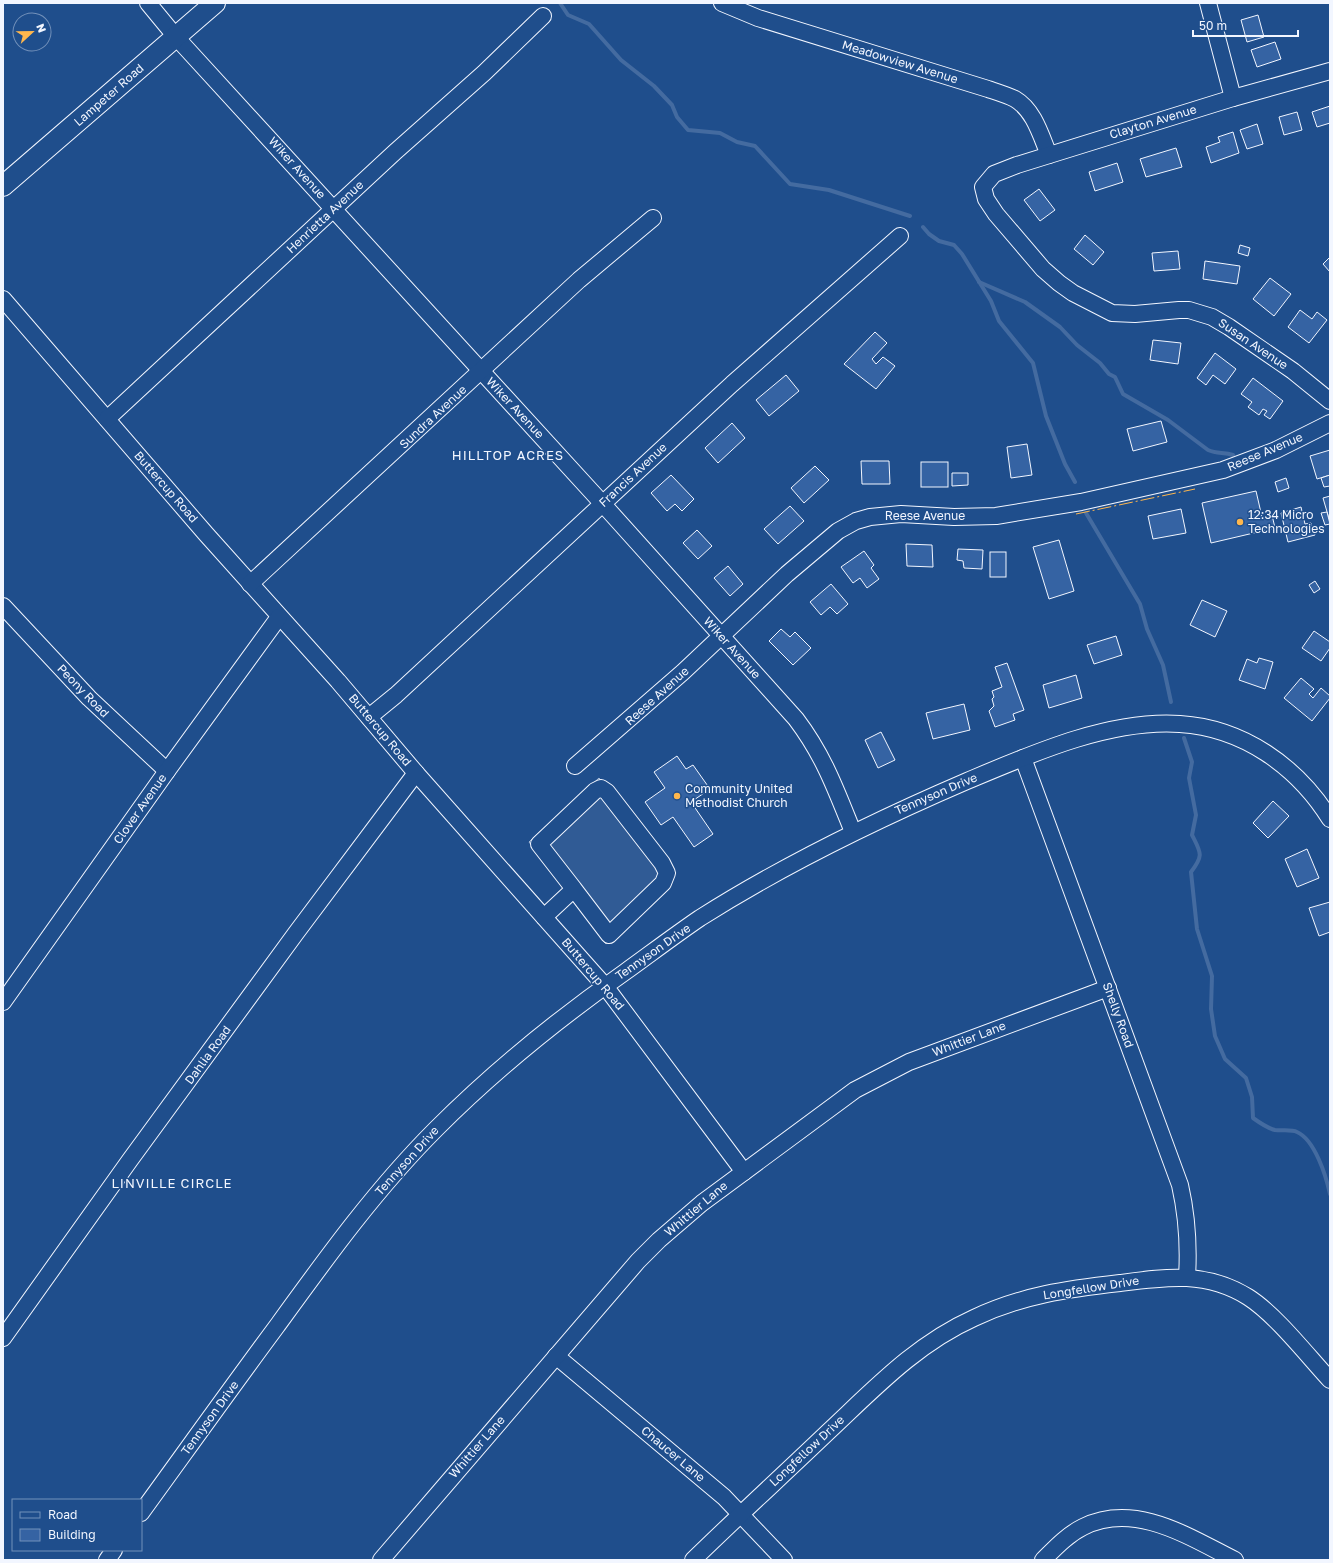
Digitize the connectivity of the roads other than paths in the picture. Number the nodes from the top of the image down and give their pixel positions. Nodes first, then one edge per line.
1 (148, 3) edge
2 (215, 3) edge
3 (722, 3) edge
4 (1208, 3) edge
5 (543, 16) dead end
6 (176, 37) junction
7 (1330, 71) edge
8 (1233, 98) junction
9 (1050, 155) junction
10 (3, 185) edge
11 (983, 187) joint
12 (334, 209) junction
13 (653, 218) dead end
14 (900, 236) dead end
15 (3, 300) edge
16 (481, 372) junction
17 (1330, 400) edge
18 (107, 419) junction
19 (1330, 423) edge
20 (602, 502) junction
21 (250, 584) junction
22 (4, 610) edge
23 (279, 618) junction
24 (722, 637) junction
25 (369, 717) junction
26 (1024, 758) junction
27 (575, 766) dead end
28 (167, 771) junction
29 (416, 773) junction
30 (1330, 819) edge
31 (853, 832) junction
32 (574, 889) junction
33 (544, 917) junction
34 (605, 986) junction
35 (1108, 988) junction
36 (3, 1002) edge
37 (744, 1172) junction
38 (1187, 1277) junction
39 (3, 1338) edge
40 (556, 1356) junction
41 (1330, 1380) edge
42 (142, 1512) edge
43 (740, 1514) junction
44 (381, 1560) edge
45 (693, 1560) edge
46 (784, 1560) edge
47 (1042, 1560) edge
48 (1235, 1560) edge

1 - 6 street, Wiker Avenue
2 - 6 main road, Lampeter Road
3 - 9 street, Meadowview Avenue
4 - 8 street
5 - 12 street, Henrietta Avenue
6 - 10 main road, Lampeter Road
6 - 12 street, Wiker Avenue
7 - 8 street, Clayton Avenue
8 - 9 street, Clayton Avenue
9 - 11 street, Clayton Avenue
11 - 17 street, Susan Avenue
12 - 16 street, Wiker Avenue
12 - 18 street, Henrietta Avenue
13 - 16 street, Sundra Avenue
14 - 20 street, Francis Avenue
15 - 18 street, Buttercup Road
16 - 20 street, Wiker Avenue
16 - 21 street, Sundra Avenue
18 - 21 street, Buttercup Road
19 - 24 street, Reese Avenue
20 - 24 street, Wiker Avenue
20 - 25 street, Francis Avenue
21 - 23 street, Buttercup Road
22 - 28 street, Peony Road
23 - 25 street, Buttercup Road
23 - 28 street, Clover Avenue
24 - 27 street, Reese Avenue
24 - 31 street, Wiker Avenue
25 - 29 street, Buttercup Road
26 - 30 street, Tennyson Drive
26 - 31 street, Tennyson Drive
26 - 35 street, Shelly Road
28 - 36 street, Clover Avenue
29 - 33 street, Buttercup Road
29 - 39 street, Dahlia Road
31 - 34 street, Tennyson Drive
32 - 32 street
32 - 33 street
33 - 34 street, Buttercup Road
34 - 37 street, Buttercup Road
34 - 42 street, Tennyson Drive
35 - 37 street, Whittier Lane
35 - 38 street, Shelly Road
37 - 40 street, Whittier Lane
38 - 41 street, Longfellow Drive
38 - 43 street, Longfellow Drive
40 - 43 street, Chaucer Lane
40 - 44 street, Whittier Lane
43 - 45 street, Longfellow Drive
43 - 46 street, Chaucer Lane
47 - 48 street

